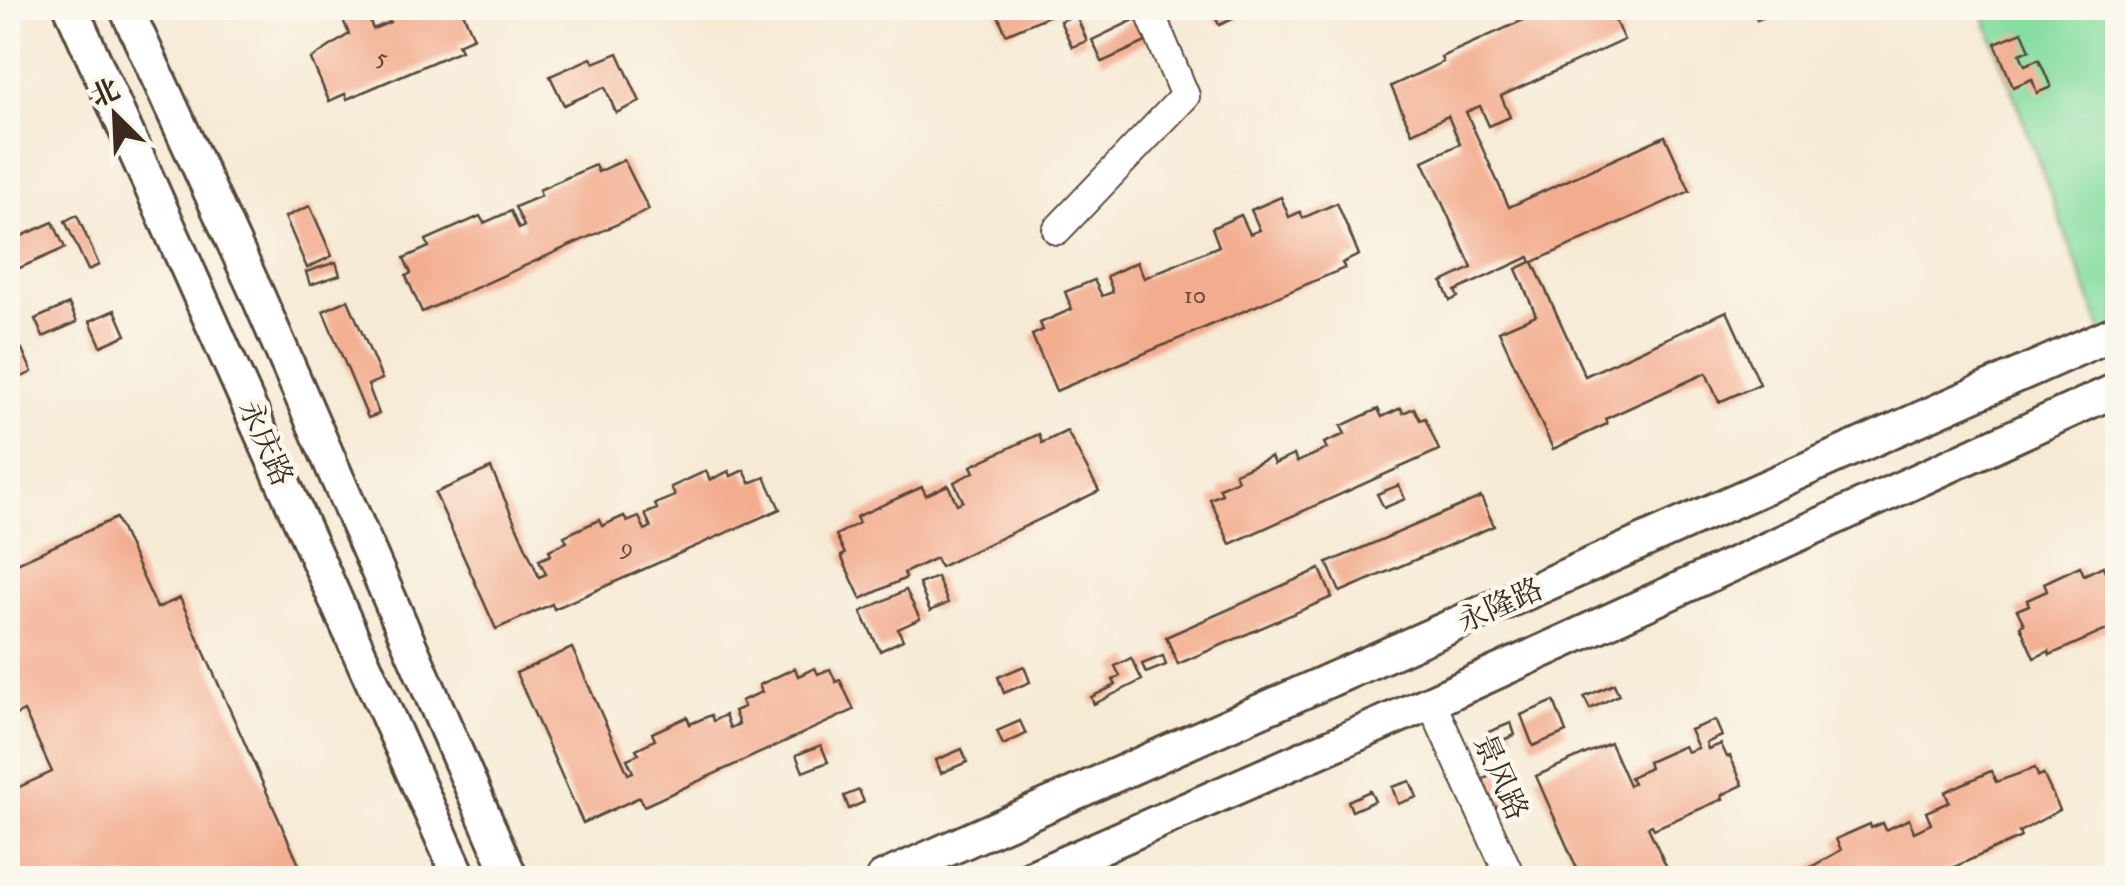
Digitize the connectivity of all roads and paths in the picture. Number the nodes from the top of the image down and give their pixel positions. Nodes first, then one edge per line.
1 (72, 8) edge
2 (126, 8) edge
3 (1148, 8) edge
4 (1057, 230) dead end
5 (2118, 331) edge
6 (2118, 389) edge
7 (1431, 702) junction
8 (460, 878) edge
9 (511, 878) edge
10 (882, 878) edge
11 (1030, 878) edge
12 (1511, 878) edge

1 - 8 street, 永庆路
2 - 9 street, 永庆路
3 - 4 street
5 - 10 street, 永隆路
6 - 7 street, 永隆路
7 - 11 street, 永隆路
7 - 12 street, 景风路

